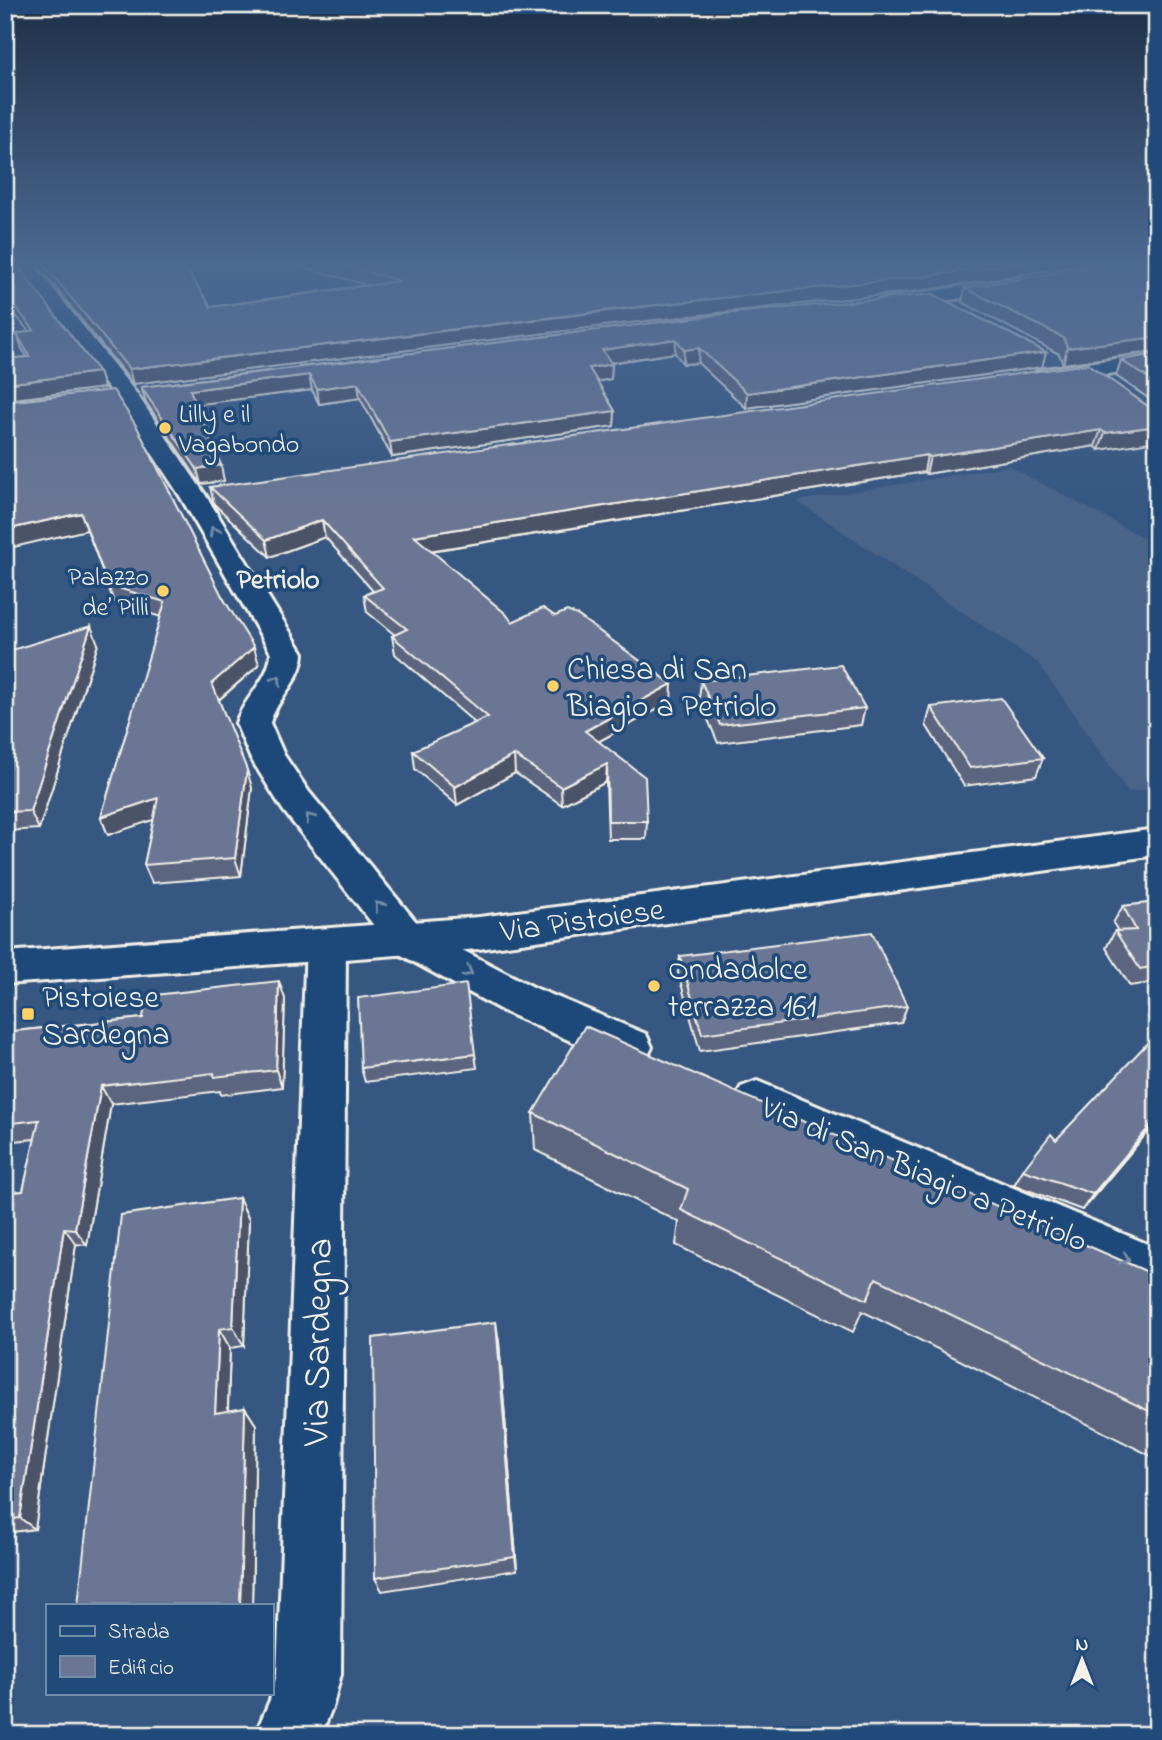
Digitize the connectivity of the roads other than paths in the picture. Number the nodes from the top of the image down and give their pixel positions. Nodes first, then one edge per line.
1 (88, 342) edge
2 (1157, 360) edge
3 (1089, 370) junction
4 (1027, 379) edge
5 (1118, 390) edge
6 (1157, 842) edge
7 (408, 940) junction
8 (326, 945) junction
9 (5, 968) edge
10 (673, 1065) edge
11 (724, 1087) edge
12 (1157, 1273) edge
13 (288, 1735) edge

7 -> 1 street
2 - 3 street
3 - 4 street
3 - 5 street
6 - 7 street, Via Pistoiese
7 - 8 street, Via Pistoiese
7 -> 10 street
8 - 9 street, Via Pistoiese
8 - 13 street, Via Sardegna
11 -> 12 street, Via di San Biagio a Petriolo

